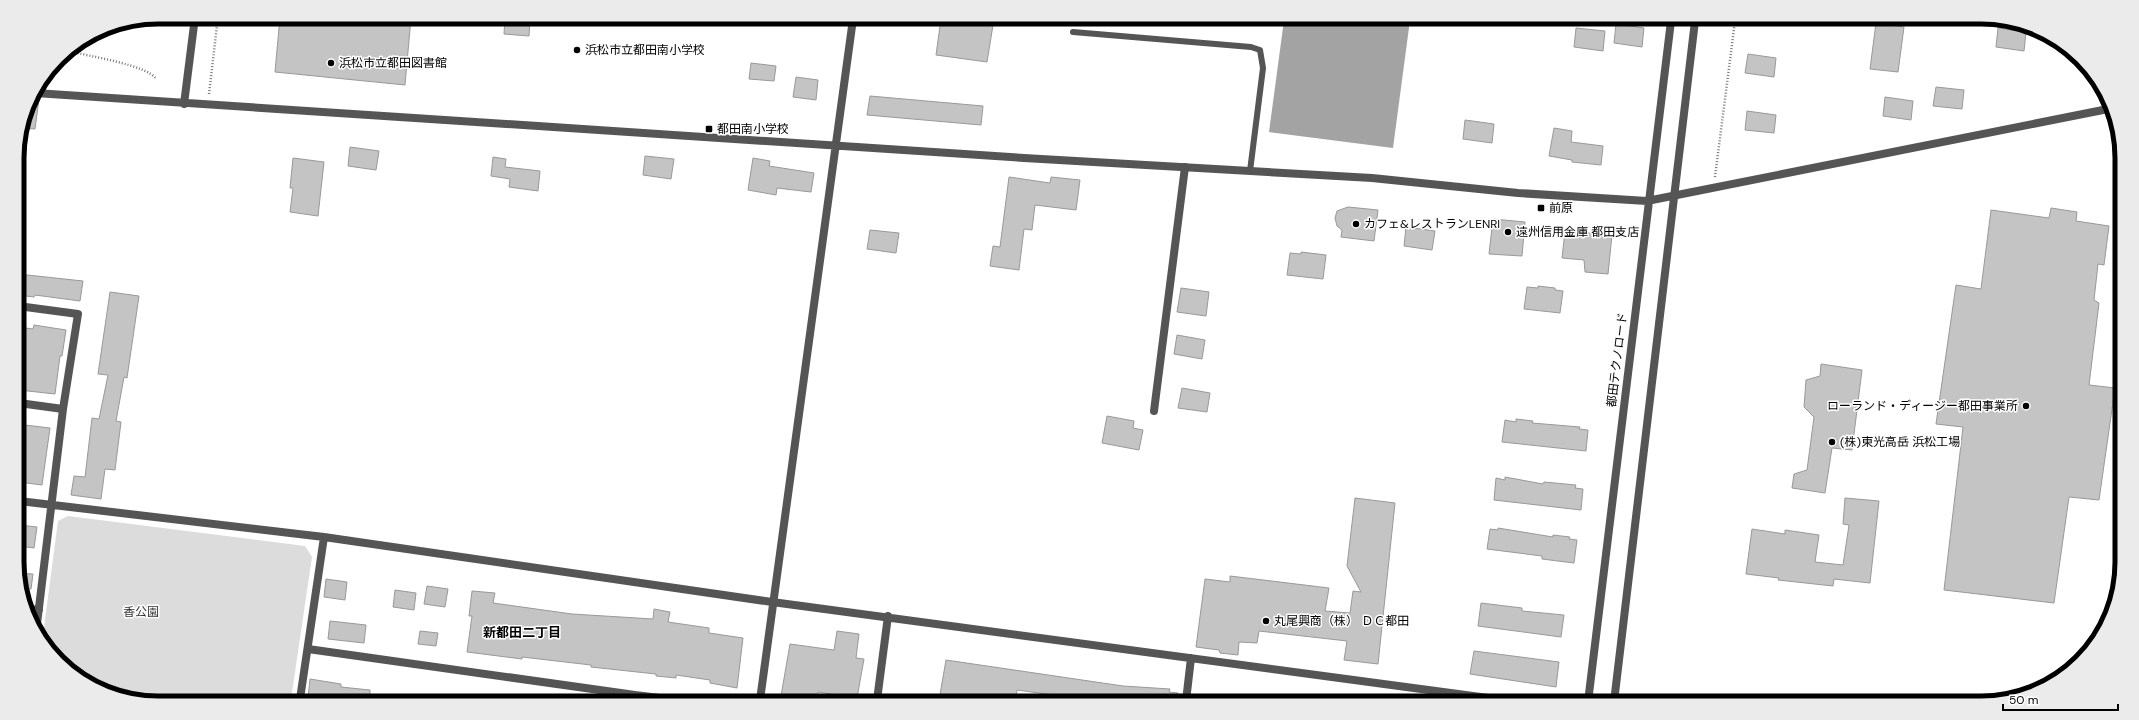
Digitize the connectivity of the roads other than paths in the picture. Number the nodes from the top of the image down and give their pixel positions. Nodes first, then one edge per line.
1 (194, 24) edge
2 (852, 24) edge
3 (1671, 24) edge
4 (1695, 24) edge
5 (1073, 32) dead end
6 (41, 93) edge
7 (184, 104) junction
8 (2105, 109) edge
9 (836, 145) junction
10 (1185, 167) junction
11 (1250, 171) junction
12 (1673, 195) junction
13 (1647, 201) junction
14 (24, 307) edge
15 (24, 404) edge
16 (63, 409) junction
17 (1154, 411) dead end
18 (24, 502) edge
19 (51, 505) junction
20 (324, 537) junction
21 (772, 602) junction
22 (33, 609) edge
23 (39, 610) junction
24 (888, 616) junction
25 (38, 620) edge
26 (308, 650) junction
27 (1191, 658) junction
28 (300, 696) edge
29 (628, 696) edge
30 (760, 696) edge
31 (878, 696) edge
32 (1187, 696) edge
33 (1457, 696) edge
34 (1589, 696) edge
35 (1615, 696) edge

1 - 7 street
2 - 9 street
3 - 13 street, 都田テクノロード
4 - 12 street
5 - 11 lane
6 - 7 street
7 - 9 street
8 - 12 street
9 - 10 street
9 - 21 street
10 - 11 street
10 - 17 street
11 - 13 street
12 - 13 street
12 - 35 street
13 - 34 street, 都田テクノロード
14 - 16 street
15 - 16 street
16 - 19 street
18 - 19 street
19 - 20 street
19 - 23 street
20 - 21 street
20 - 26 street
21 - 24 street
21 - 30 street
22 - 23 street
23 - 25 street
24 - 27 street
24 - 31 street
26 - 28 street
26 - 29 street
27 - 32 street
27 - 33 street

